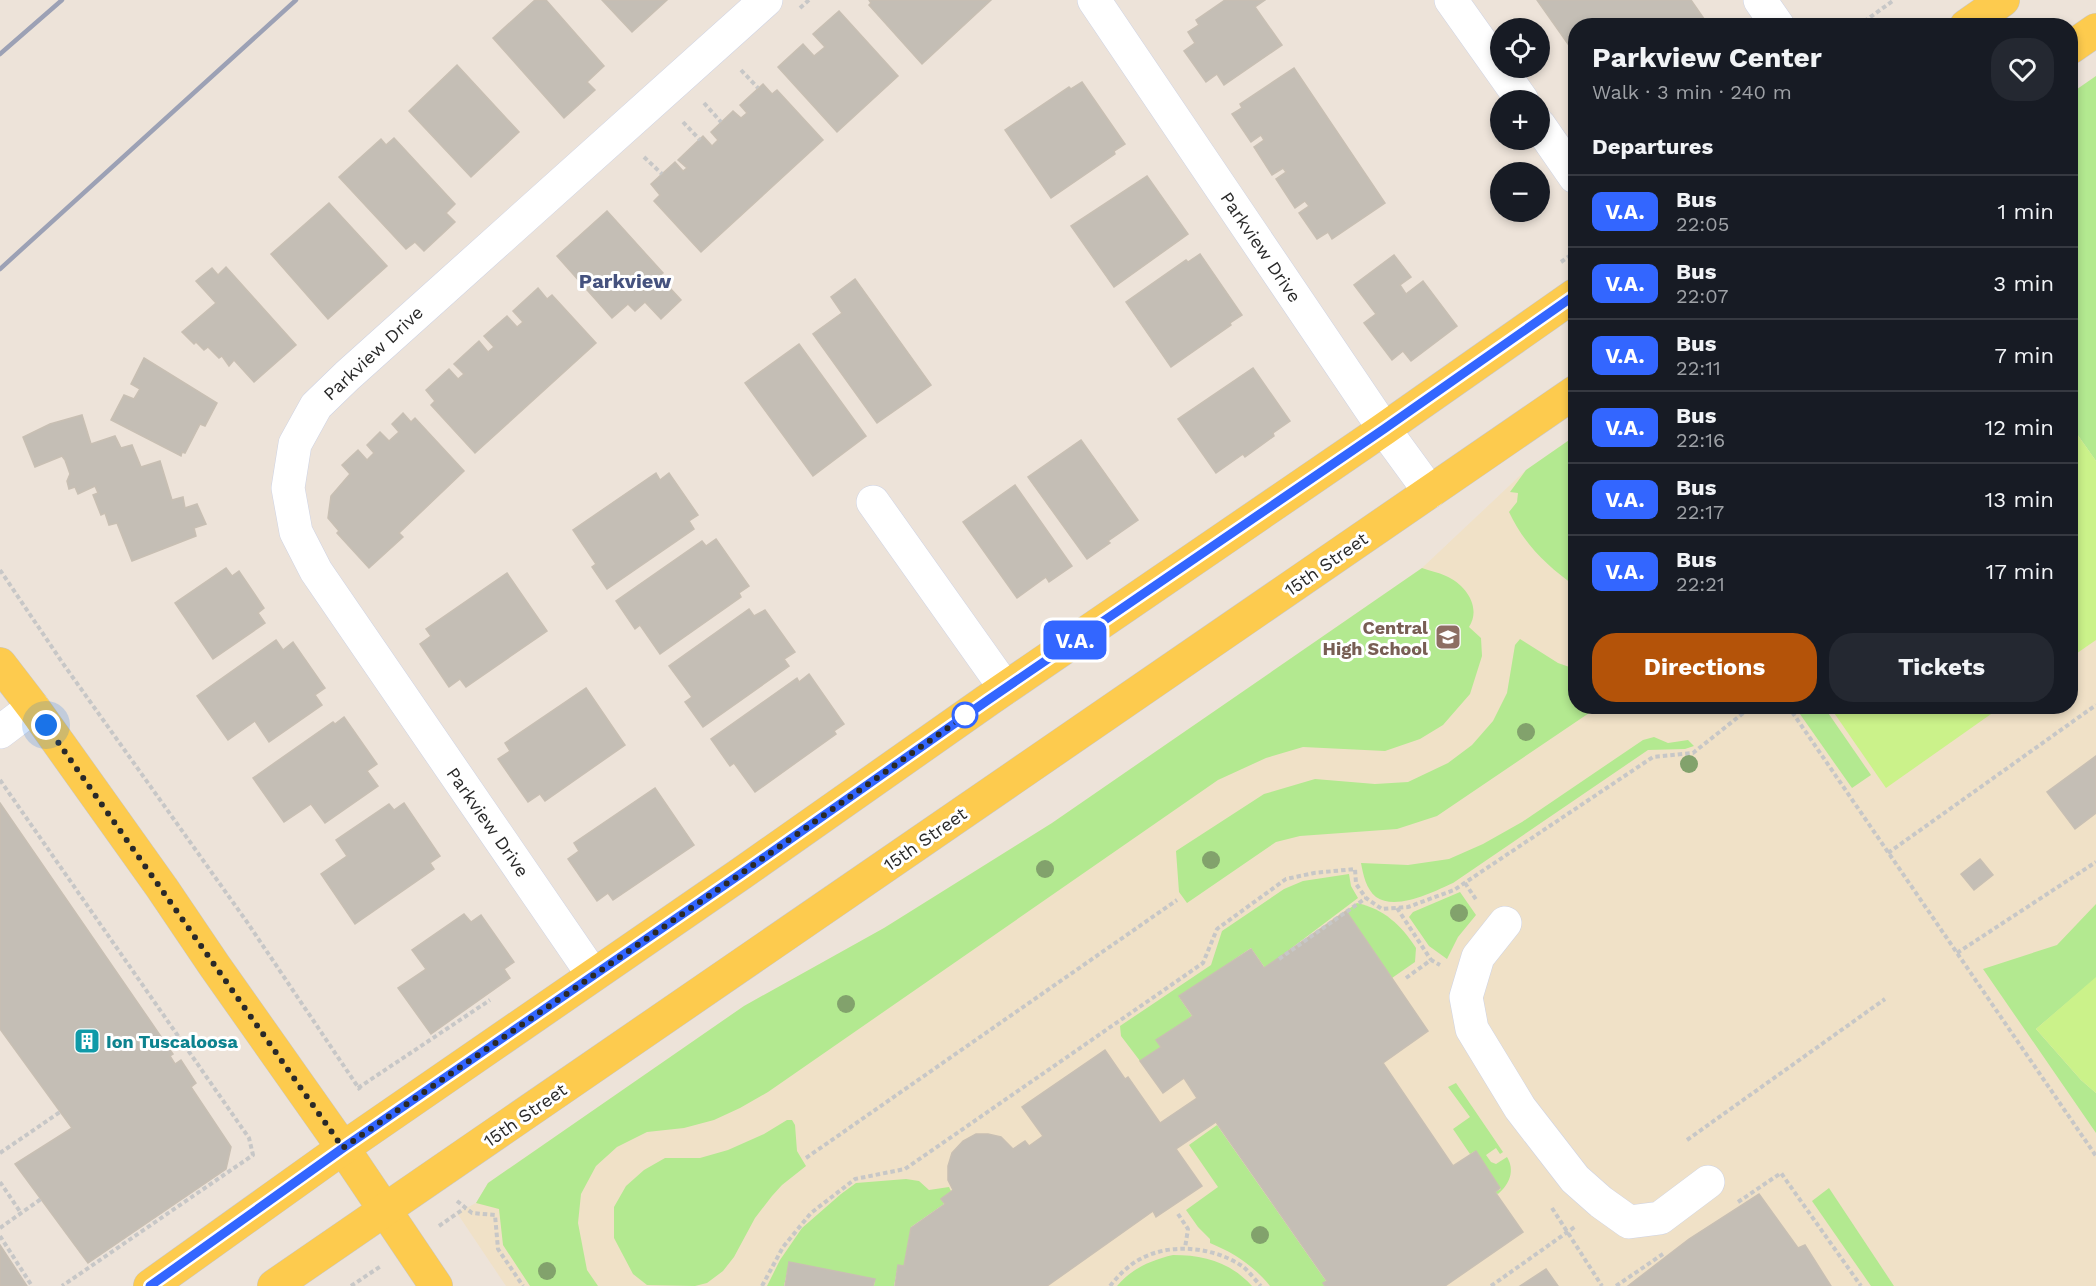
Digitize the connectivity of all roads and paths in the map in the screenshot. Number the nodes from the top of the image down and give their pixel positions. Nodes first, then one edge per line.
1 (809, 0) edge
2 (1094, 0) edge
3 (1451, 0) edge
4 (1760, 0) edge
5 (1894, 0) edge
6 (2003, 0) edge
7 (779, 8) edge
8 (1772, 18) edge
9 (1869, 18) edge
10 (1977, 18) edge
11 (2096, 30) edge
12 (2078, 42) edge
13 (736, 65) dead end
14 (758, 88) dead end
15 (1515, 90) edge
16 (699, 99) dead end
17 (678, 117) dead end
18 (721, 123) dead end
19 (700, 140) dead end
20 (1550, 141) edge
21 (640, 152) dead end
22 (1568, 167) edge
23 (662, 174) dead end
24 (1568, 300) edge
25 (1568, 397) edge
26 (1384, 429) junction
27 (1430, 492) junction
28 (873, 502) dead end
29 (0, 570) edge
30 (0, 664) edge
31 (1005, 688) junction
32 (2096, 705) edge
33 (33, 707) junction
34 (1742, 714) edge
35 (1793, 714) edge
36 (0, 732) edge
37 (0, 780) edge
38 (1888, 853) junction
39 (2096, 862) edge
40 (1366, 898) junction
41 (1177, 900) dead end
42 (1397, 908) junction
43 (1505, 923) dead end
44 (1957, 953) junction
45 (1279, 958) dead end
46 (1431, 960) junction
47 (1441, 966) dead end
48 (593, 975) junction
49 (1406, 978) dead end
50 (1885, 999) dead end
51 (60, 1112) dead end
52 (383, 1120) junction
53 (1687, 1140) dead end
54 (343, 1148) junction
55 (0, 1153) edge
56 (2096, 1156) edge
57 (806, 1158) dead end
58 (431, 1180) junction
59 (0, 1182) edge
60 (1708, 1182) dead end
61 (41, 1199) dead end
62 (1733, 1206) dead end
63 (384, 1212) junction
64 (21, 1213) junction
65 (1178, 1214) dead end
66 (1582, 1220) dead end
67 (0, 1228) edge
68 (0, 1236) edge
69 (1185, 1248) junction
70 (1665, 1253) dead end
71 (32, 1286) edge
72 (62, 1286) edge
73 (150, 1286) edge
74 (274, 1286) edge
75 (436, 1286) edge
76 (523, 1286) edge
77 (762, 1286) edge
78 (1110, 1286) edge
79 (1262, 1286) edge
80 (1491, 1286) edge
81 (1616, 1286) edge
82 (1861, 1286) edge

1 - 7 path
2 - 26 street, Parkview Drive
3 - 15 street
4 - 8 street
5 - 9 path
6 - 10 main road
7 - 48 street, Parkview Drive
11 - 12 main road
13 - 14 path
16 - 18 path
17 - 19 path
20 - 22 street
21 - 23 path
24 - 26 main road
25 - 27 main road, 15th Street
26 - 27 street, Parkview Drive
26 - 31 main road
27 - 58 main road, 15th Street
28 - 31 street
29 - 52 path
30 - 33 main road
31 - 48 main road
32 - 38 path
33 - 36 street
33 - 54 main road
34 - 42 path
35 - 38 path
37 - 72 path
38 - 44 path
39 - 44 path
40 - 42 path
40 - 45 path
40 - 77 path
41 - 57 path
42 - 46 path
43 - 60 street
44 - 56 path
46 - 47 path
46 - 49 path
48 - 52 main road
50 - 53 path
51 - 55 path
52 - 54 main road
54 - 63 main road
54 - 73 main road
58 - 63 main road, 15th Street
58 - 76 path
59 - 64 path
61 - 64 path
62 - 82 path
63 - 74 main road, 15th Street
63 - 75 main road
64 - 67 path
65 - 69 path
66 - 80 path
68 - 71 path
69 - 78 path
69 - 79 path
70 - 81 path

